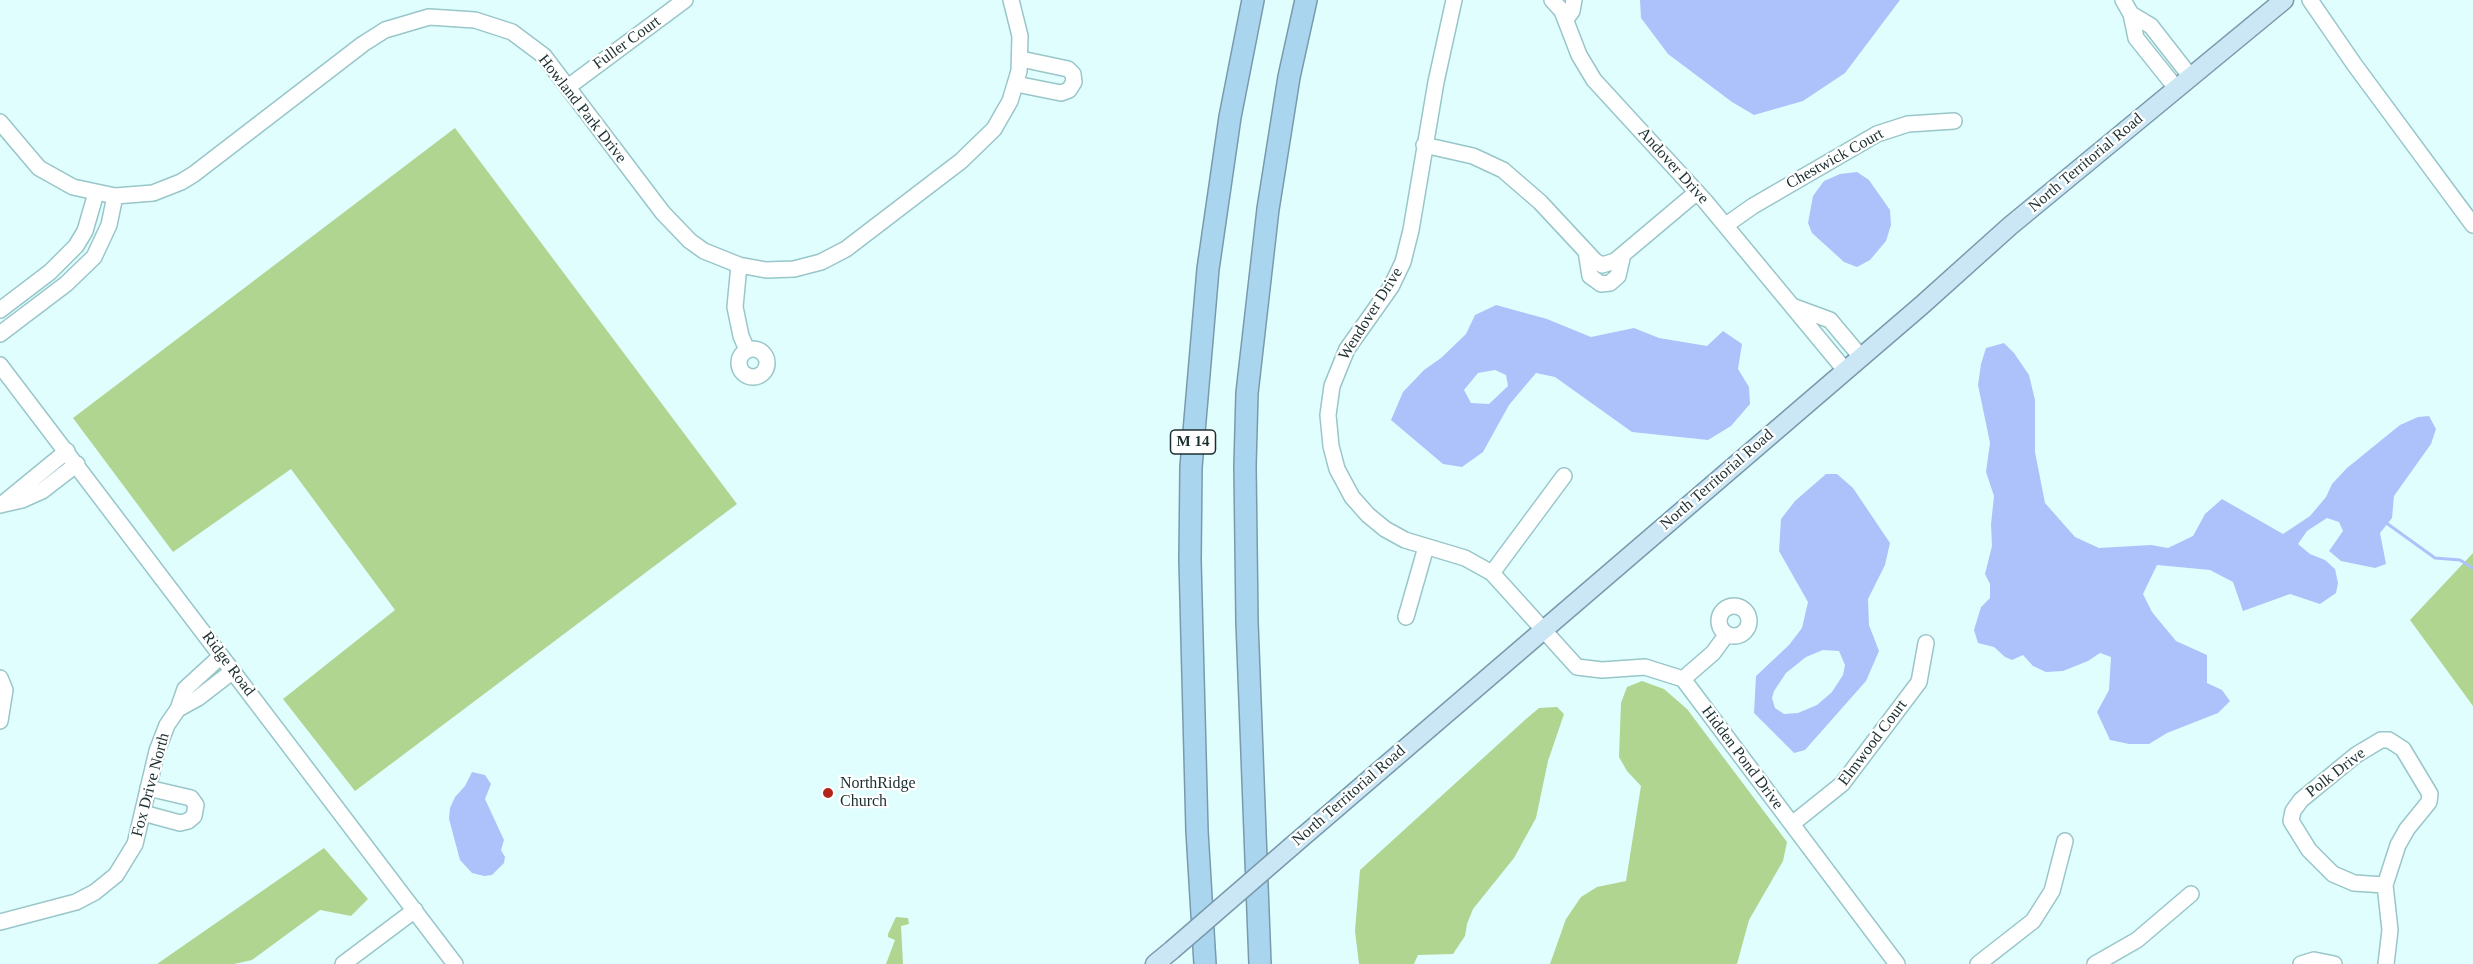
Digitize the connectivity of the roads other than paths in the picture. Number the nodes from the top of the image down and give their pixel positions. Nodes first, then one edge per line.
1 (686, 0) edge
2 (1011, 0) edge
3 (1252, 0) edge
4 (1306, 0) edge
5 (1454, 0) edge
6 (1552, 0) edge
7 (1574, 0) edge
8 (2123, 0) edge
9 (2284, 0) edge
10 (2310, 0) edge
11 (1566, 19) junction
12 (1021, 59) junction
13 (2183, 82) junction
14 (1016, 84) junction
15 (568, 87) junction
16 (1954, 121) dead end
17 (0, 122) edge
18 (1424, 145) junction
19 (1697, 192) junction
20 (96, 193) junction
21 (115, 196) junction
22 (1726, 225) junction
23 (2473, 225) edge
24 (739, 265) junction
25 (1792, 306) junction
26 (0, 310) edge
27 (0, 334) edge
28 (747, 350) dead end
29 (1861, 357) junction
30 (0, 365) edge
31 (1845, 370) junction
32 (67, 452) junction
33 (77, 464) junction
34 (1564, 476) dead end
35 (0, 505) edge
36 (1426, 547) junction
37 (1492, 573) junction
38 (1406, 617) dead end
39 (1543, 629) junction
40 (1727, 634) dead end
41 (1926, 643) dead end
42 (221, 656) junction
43 (233, 671) junction
44 (0, 678) edge
45 (1683, 679) junction
46 (178, 709) junction
47 (0, 721) edge
48 (148, 788) junction
49 (143, 813) junction
50 (1792, 824) junction
51 (2065, 841) dead end
52 (2385, 885) junction
53 (2191, 894) dead end
54 (414, 910) junction
55 (0, 922) edge
56 (343, 964) edge
57 (455, 964) edge
58 (1155, 964) edge
59 (1205, 964) edge
60 (1260, 964) edge
61 (1897, 964) edge
62 (1978, 964) edge
63 (2095, 964) edge
64 (2301, 964) edge
65 (2334, 964) edge
66 (2386, 964) edge

1 - 15 street, Fuller Court
2 - 12 street, Howland Park Drive
3 - 59 highway, M 14
4 - 60 highway
5 - 18 street, Wendover Drive
6 - 11 street, Andover Drive
7 - 11 street
8 - 13 street
9 - 13 main road, North Territorial Road
10 - 23 street
11 - 19 street, Andover Drive
12 - 14 street, Howland Park Drive
12 - 14 street
13 - 29 main road, North Territorial Road
14 - 24 street, Howland Park Drive
15 - 21 street, Howland Park Drive
15 - 24 street, Howland Park Drive
16 - 22 street, Chestwick Court
17 - 20 street, Howland Park Drive
18 - 19 street
18 - 36 street, Wendover Drive
19 - 22 street, Andover Drive
20 - 21 street, Howland Park Drive
20 - 26 street
21 - 27 street
22 - 25 street, Andover Drive
24 - 28 street
25 - 29 street
25 - 31 street, Andover Drive
29 - 31 main road, North Territorial Road
30 - 32 street, Ridge Road
31 - 39 main road, North Territorial Road
32 - 33 street, Ridge Road
32 - 35 street
33 - 35 street
33 - 42 street, Ridge Road
34 - 37 street
36 - 37 street, Wendover Drive
36 - 38 street
37 - 39 street, Wendover Drive
39 - 45 street
39 - 58 main road, North Territorial Road, bridge
40 - 45 street
41 - 50 street, Elmwood Court
42 - 43 street, Ridge Road
42 - 46 street, Fox Drive North
43 - 46 street, Fox Drive North
43 - 54 street, Ridge Road
44 - 47 street
45 - 50 street, Hidden Pond Drive
46 - 48 street, Fox Drive North
48 - 49 street, Fox Drive North
48 - 49 street
49 - 55 street, Fox Drive North
50 - 61 street, Hidden Pond Drive
51 - 62 street
52 - 52 street, Polk Drive
52 - 66 street
53 - 63 street
54 - 56 street
54 - 57 street, Ridge Road
64 - 65 street

